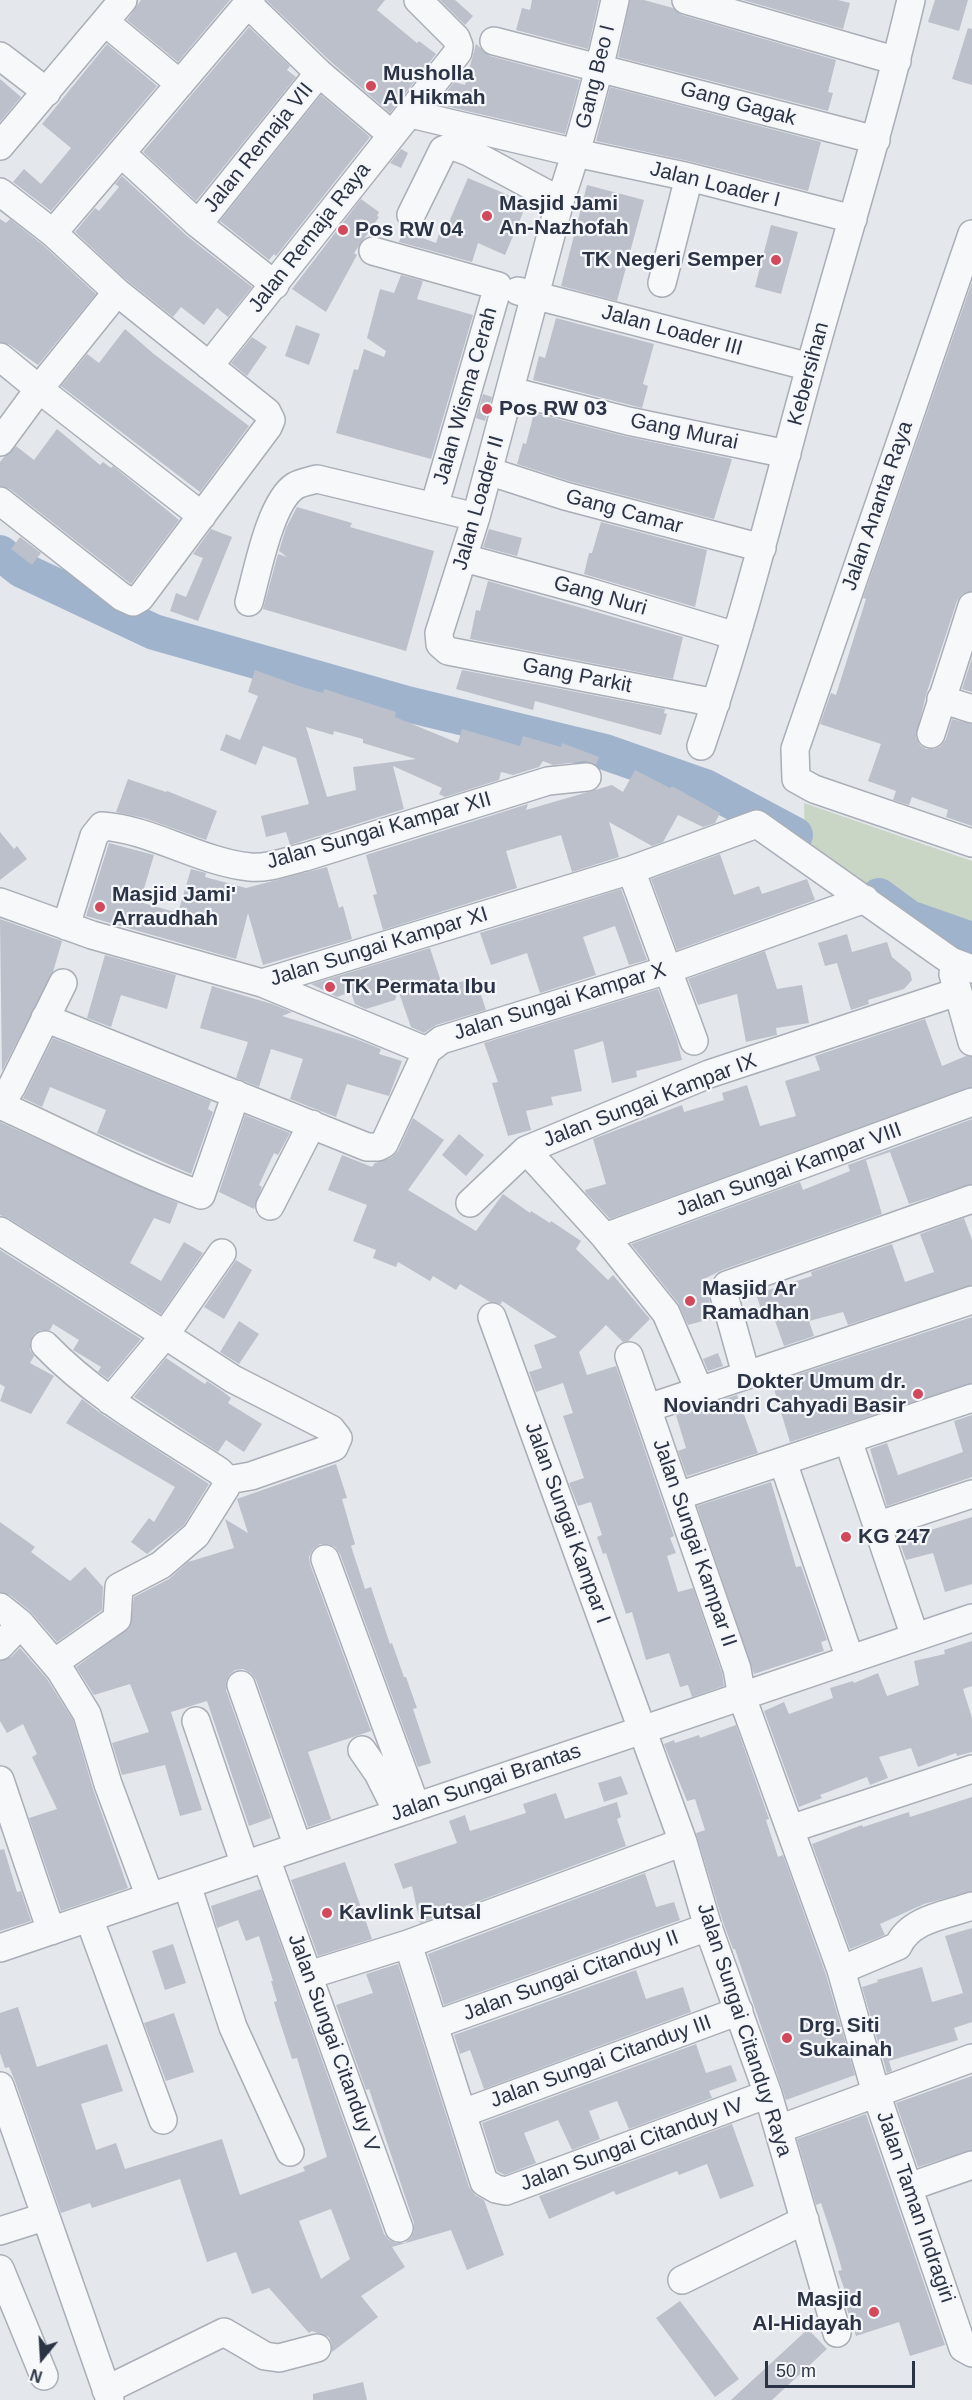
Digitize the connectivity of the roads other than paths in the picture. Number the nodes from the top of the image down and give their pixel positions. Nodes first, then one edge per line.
1 (123, 0) edge
2 (615, 0) edge
3 (687, 0) edge
4 (911, 0) edge
5 (420, 1) edge
6 (249, 2) edge
7 (105, 22) junction
8 (494, 41) dead end
9 (0, 56) edge
10 (897, 61) junction
11 (600, 68) junction
12 (319, 73) junction
13 (180, 84) junction
14 (47, 92) junction
15 (411, 114) junction
16 (392, 135) junction
17 (876, 140) junction
18 (0, 146) edge
19 (121, 153) junction
20 (576, 153) junction
21 (689, 177) junction
22 (0, 192) edge
23 (560, 201) junction
24 (411, 215) dead end
25 (853, 219) junction
26 (198, 224) junction
27 (53, 233) junction
28 (972, 234) edge
29 (374, 252) dead end
30 (662, 283) dead end
31 (275, 285) junction
32 (498, 286) junction
33 (117, 292) junction
34 (534, 295) junction
35 (0, 357) edge
36 (209, 366) junction
37 (810, 367) junction
38 (39, 389) junction
39 (511, 392) junction
40 (0, 442) edge
41 (787, 454) junction
42 (488, 471) junction
43 (0, 501) edge
44 (435, 507) junction
45 (202, 516) junction
46 (476, 517) junction
47 (762, 548) junction
48 (464, 558) junction
49 (249, 602) dead end
50 (972, 606) edge
51 (736, 636) junction
52 (440, 644) joint
53 (941, 699) junction
54 (716, 703) junction
55 (972, 709) edge
56 (931, 734) dead end
57 (701, 746) dead end
58 (587, 777) dead end
59 (972, 843) edge
60 (632, 870) junction
61 (865, 899) junction
62 (0, 902) edge
63 (66, 926) junction
64 (961, 965) edge
65 (667, 970) junction
66 (63, 983) dead end
67 (262, 983) junction
68 (957, 992) junction
69 (45, 1018) junction
70 (694, 1041) dead end
71 (972, 1041) edge
72 (428, 1051) junction
73 (236, 1094) junction
74 (972, 1102) edge
75 (312, 1124) junction
76 (526, 1150) junction
77 (972, 1199) edge
78 (470, 1203) dead end
79 (270, 1206) dead end
80 (0, 1231) edge
81 (605, 1237) junction
82 (222, 1253) dead end
83 (972, 1300) edge
84 (492, 1317) dead end
85 (165, 1335) junction
86 (45, 1345) dead end
87 (629, 1356) dead end
88 (746, 1374) junction
89 (699, 1390) junction
90 (972, 1398) edge
91 (110, 1401) junction
92 (648, 1408) junction
93 (848, 1440) junction
94 (783, 1462) junction
95 (228, 1480) junction
96 (972, 1494) edge
97 (678, 1496) junction
98 (879, 1525) junction
99 (325, 1559) dead end
100 (0, 1607) edge
101 (972, 1618) edge
102 (21, 1624) junction
103 (915, 1637) junction
104 (0, 1646) edge
105 (850, 1659) junction
106 (54, 1663) junction
107 (241, 1684) dead end
108 (742, 1697) junction
109 (196, 1721) dead end
110 (642, 1730) junction
111 (362, 1750) dead end
112 (972, 1769) edge
113 (0, 1780) edge
114 (407, 1810) junction
115 (790, 1829) junction
116 (683, 1842) junction
117 (298, 1847) junction
118 (256, 1862) junction
119 (187, 1885) junction
120 (150, 1897) junction
121 (972, 1906) edge
122 (89, 1918) junction
123 (708, 1927) junction
124 (51, 1931) junction
125 (408, 1944) junction
126 (0, 1948) edge
127 (841, 1970) junction
128 (309, 1974) junction
129 (739, 2011) junction
130 (434, 2025) junction
131 (972, 2058) edge
132 (0, 2086) edge
133 (876, 2093) junction
134 (768, 2094) junction
135 (463, 2113) junction
136 (163, 2120) dead end
137 (778, 2129) junction
138 (290, 2152) dead end
139 (972, 2165) edge
140 (909, 2187) junction
141 (44, 2217) junction
142 (805, 2220) junction
143 (399, 2228) dead end
144 (0, 2231) edge
145 (0, 2270) edge
146 (682, 2280) dead end
147 (837, 2333) dead end
148 (317, 2348) dead end
149 (971, 2353) edge
150 (44, 2376) dead end
151 (108, 2395) edge

1 - 7 street
2 - 11 street, Gang Beo I
3 - 10 street
4 - 10 street, Kebersihan
5 - 15 street, Jalan Remaja Raya
6 - 12 street
6 - 13 street
7 - 13 street
7 - 14 street
8 - 11 street, Gang Gagak
9 - 14 street
10 - 17 street, Kebersihan
11 - 17 street, Gang Gagak
11 - 20 street, Gang Beo I
12 - 16 street
12 - 26 street, Jalan Remaja VII
13 - 19 street
14 - 18 street
15 - 16 street, Jalan Remaja Raya
15 - 20 street, Jalan Loader I
16 - 31 street, Jalan Remaja Raya
17 - 25 street, Kebersihan
19 - 26 street
19 - 27 street
20 - 21 street, Jalan Loader I
20 - 23 street, Jalan Loader II
21 - 25 street, Jalan Loader I
21 - 30 street
22 - 27 street
23 - 24 street
23 - 34 street, Jalan Loader II
25 - 37 street, Kebersihan
26 - 31 street
27 - 33 street
28 - 59 street, Jalan Ananta Raya
29 - 32 street, Jalan Wisma Cerah
31 - 36 street, Jalan Remaja Raya
32 - 34 street, Jalan Wisma Cerah
32 - 44 street, Jalan Wisma Cerah
33 - 36 street
33 - 38 street
34 - 37 street, Jalan Loader III
34 - 39 street, Jalan Loader II
35 - 38 street
36 - 45 street
37 - 41 street, Kebersihan
38 - 40 street
38 - 45 street
39 - 41 street, Gang Murai
39 - 42 street, Jalan Loader II
41 - 47 street, Kebersihan
42 - 46 street, Jalan Loader II
42 - 47 street, Gang Camar
43 - 45 street
44 - 46 street
44 - 49 street
46 - 48 street, Jalan Loader II
47 - 51 street, Kebersihan
48 - 51 street, Gang Nuri
48 - 52 street, Jalan Loader II
50 - 53 street
51 - 54 street, Kebersihan
52 - 54 street, Gang Parkit
53 - 55 street
53 - 56 street
54 - 57 street, Kebersihan
58 - 63 street, Jalan Sungai Kampar XII
60 - 61 street, Jalan Sungai Kampar XI
60 - 65 street
60 - 67 street, Jalan Sungai Kampar XI
61 - 64 street
61 - 65 street, Jalan Sungai Kampar X
62 - 63 street, Jalan Sungai Kampar XI
63 - 67 street, Jalan Sungai Kampar XI
64 - 68 street
65 - 70 street
65 - 72 street, Jalan Sungai Kampar X
66 - 69 street
67 - 72 street
68 - 71 street
68 - 76 street, Jalan Sungai Kampar IX
69 - 73 street, Jalan Sungai Kampar X
69 - 73 street
72 - 75 street, Jalan Sungai Kampar X
73 - 75 street, Jalan Sungai Kampar X
74 - 81 street, Jalan Sungai Kampar VIII
75 - 79 street
76 - 78 street
76 - 81 street, Jalan Sungai Kampar IX
77 - 88 street
80 - 85 street
81 - 89 street, Jalan Sungai Kampar IX
82 - 85 street
83 - 88 street
84 - 110 street, Jalan Sungai Kampar I
85 - 91 street
85 - 95 street
86 - 91 street
87 - 92 street, Jalan Sungai Kampar II
88 - 89 street
89 - 92 street
90 - 93 street
91 - 95 street
92 - 97 street, Jalan Sungai Kampar II
93 - 94 street
93 - 98 street
94 - 97 street
94 - 105 street
95 - 106 street
96 - 98 street
97 - 108 street, Jalan Sungai Kampar II
98 - 103 street
99 - 114 street
100 - 102 street
101 - 103 street, Jalan Sungai Brantas
102 - 104 street
102 - 106 street
103 - 105 street, Jalan Sungai Brantas
105 - 108 street, Jalan Sungai Brantas
106 - 120 street
107 - 117 street
108 - 110 street, Jalan Sungai Brantas
108 - 115 street, Jalan Sungai Kampar II
109 - 118 street, Jalan Sungai Citanduy V
110 - 114 street, Jalan Sungai Brantas
110 - 116 street, Jalan Sungai Citanduy Raya
111 - 114 street
112 - 115 street
113 - 124 street
114 - 117 street, Jalan Sungai Brantas
115 - 127 street, Jalan Taman Indragiri
116 - 123 street, Jalan Sungai Citanduy Raya
116 - 125 street
117 - 118 street, Jalan Sungai Brantas
118 - 119 street, Jalan Sungai Brantas
118 - 128 street, Jalan Sungai Citanduy V
119 - 120 street, Jalan Sungai Brantas
119 - 138 street
120 - 122 street, Jalan Sungai Brantas
121 - 127 street
122 - 124 street, Jalan Sungai Brantas
122 - 136 street
123 - 129 street, Jalan Sungai Citanduy Raya
123 - 130 street, Jalan Sungai Citanduy II
124 - 126 street, Jalan Sungai Brantas
125 - 128 street
125 - 130 street
127 - 133 street, Jalan Taman Indragiri
128 - 143 street, Jalan Sungai Citanduy V
129 - 134 street, Jalan Sungai Citanduy Raya
129 - 135 street, Jalan Sungai Citanduy III
130 - 135 street
131 - 133 street
132 - 141 street
133 - 137 street
133 - 140 street, Jalan Taman Indragiri
134 - 135 street, Jalan Sungai Citanduy IV
134 - 137 street, Jalan Sungai Citanduy Raya
137 - 142 street, Jalan Sungai Citanduy Raya
139 - 140 street
140 - 149 street, Jalan Taman Indragiri
141 - 144 street
141 - 151 street
142 - 146 street
142 - 147 street, Jalan Sungai Citanduy Raya
145 - 150 street
148 - 151 street

